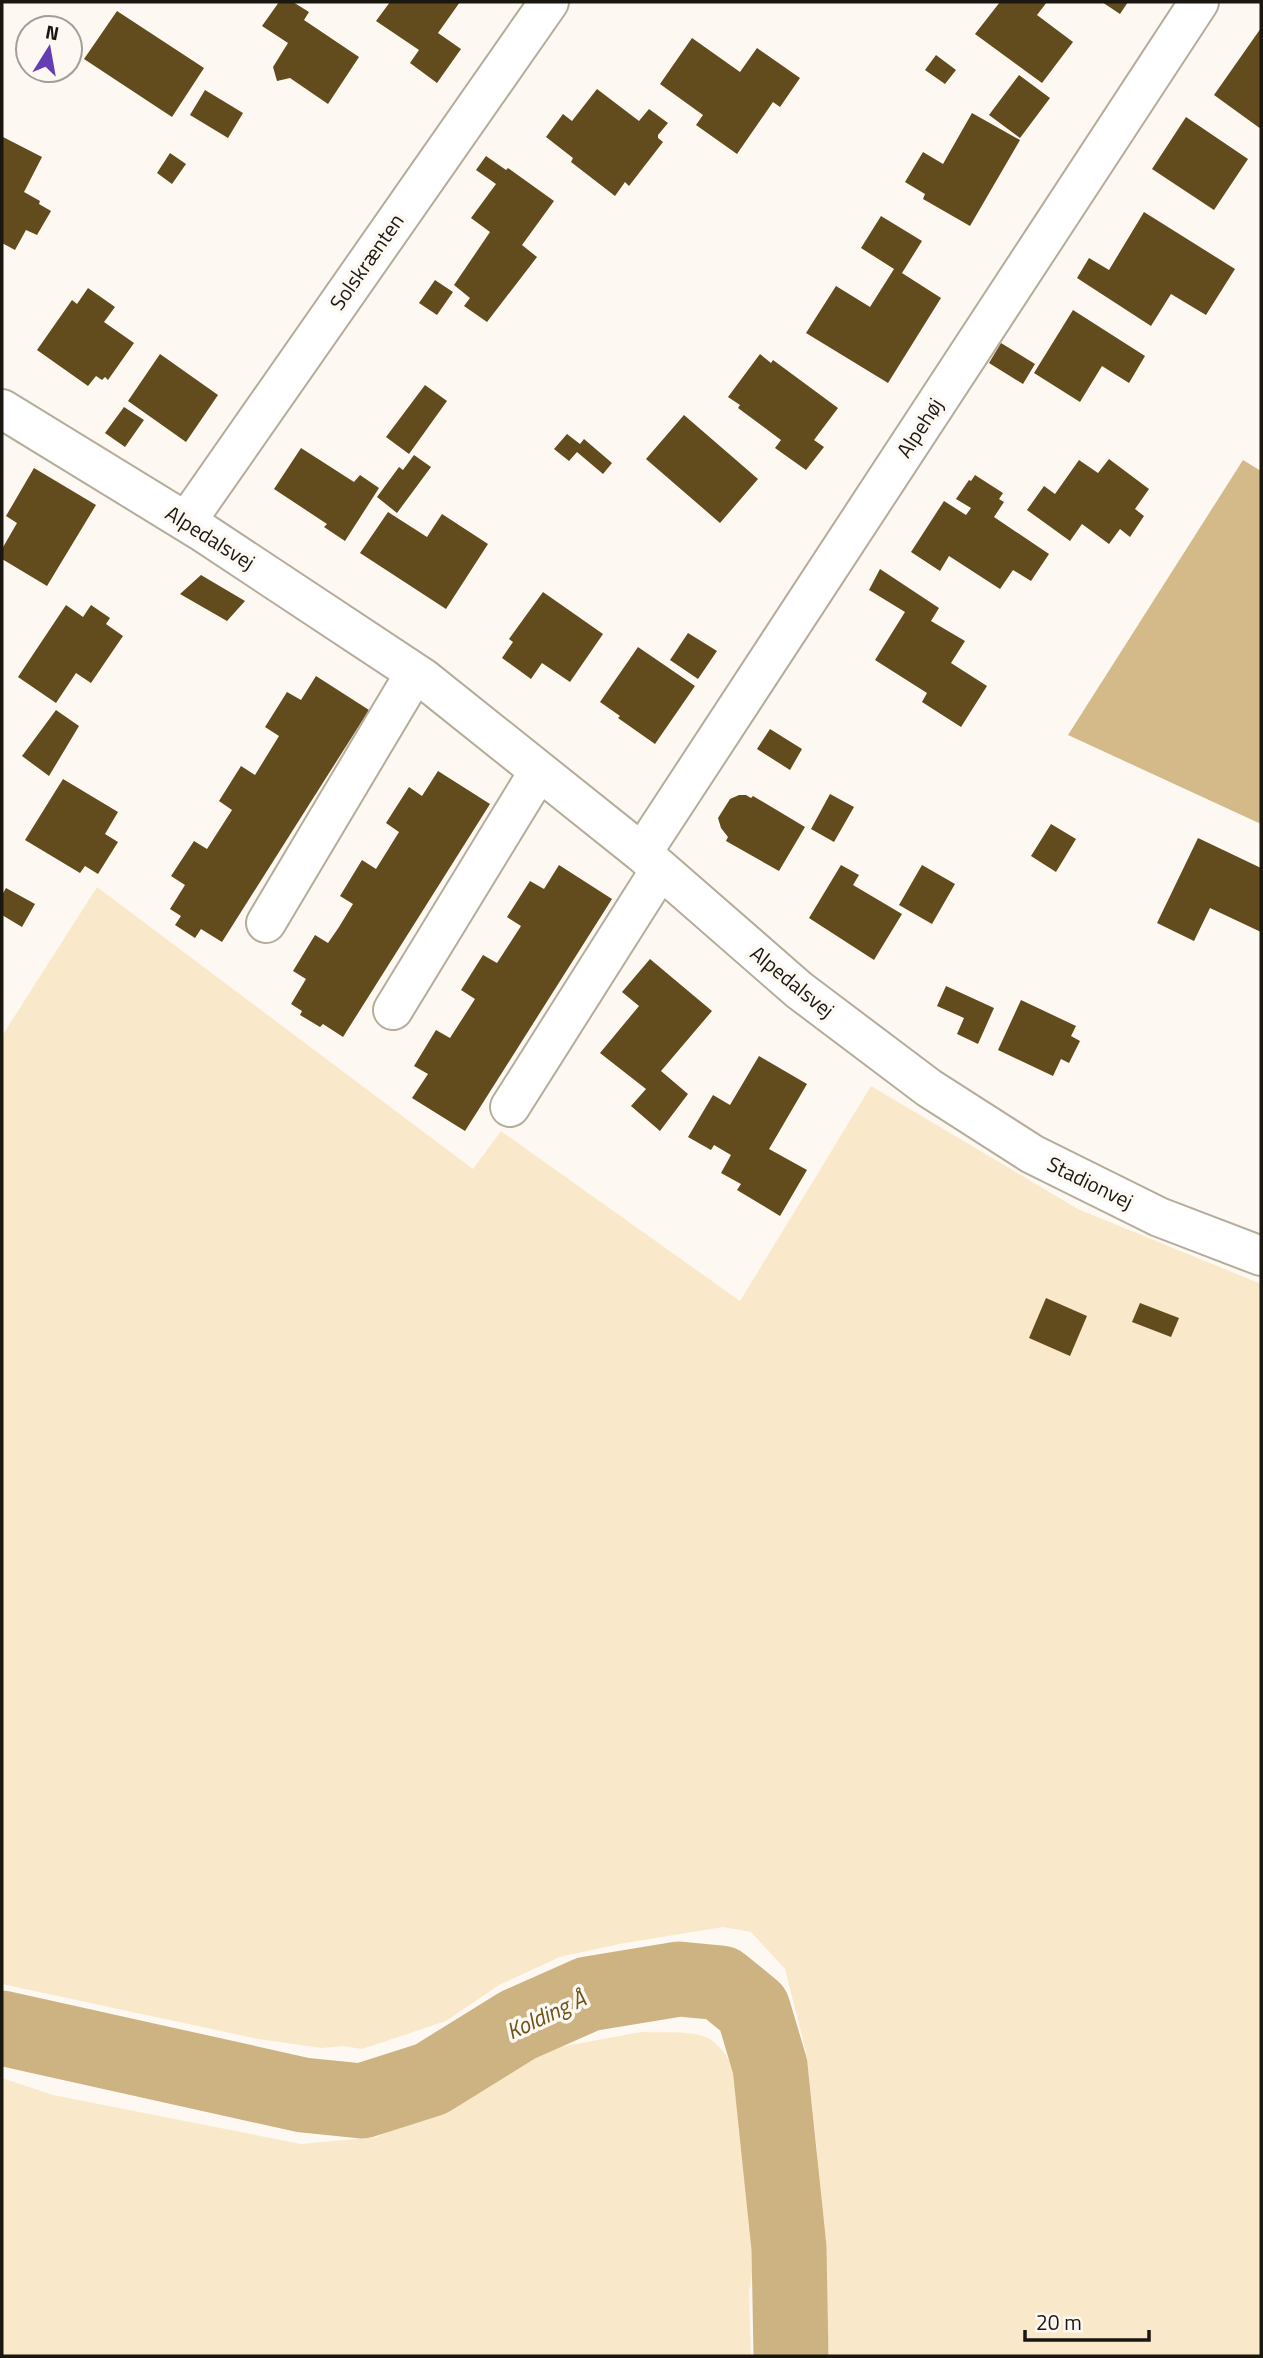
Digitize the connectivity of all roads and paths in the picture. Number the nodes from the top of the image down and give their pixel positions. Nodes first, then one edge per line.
1 (549, 2) edge
2 (1199, 2) edge
3 (2, 409) edge
4 (186, 522) junction
5 (415, 673) junction
6 (539, 771) junction
7 (651, 861) junction
8 (266, 923) dead end
9 (393, 1010) dead end
10 (929, 1088) joint
11 (510, 1107) dead end
12 (1261, 1256) edge

1 - 4 street, Solskrænten
2 - 7 street, Alpehøj
3 - 4 street, Alpedalsvej
4 - 5 street, Alpedalsvej
5 - 6 street, Alpedalsvej
5 - 8 street
6 - 7 street, Alpedalsvej
6 - 9 street
7 - 10 street, Alpedalsvej
7 - 11 street
10 - 12 street, Stadionvej

